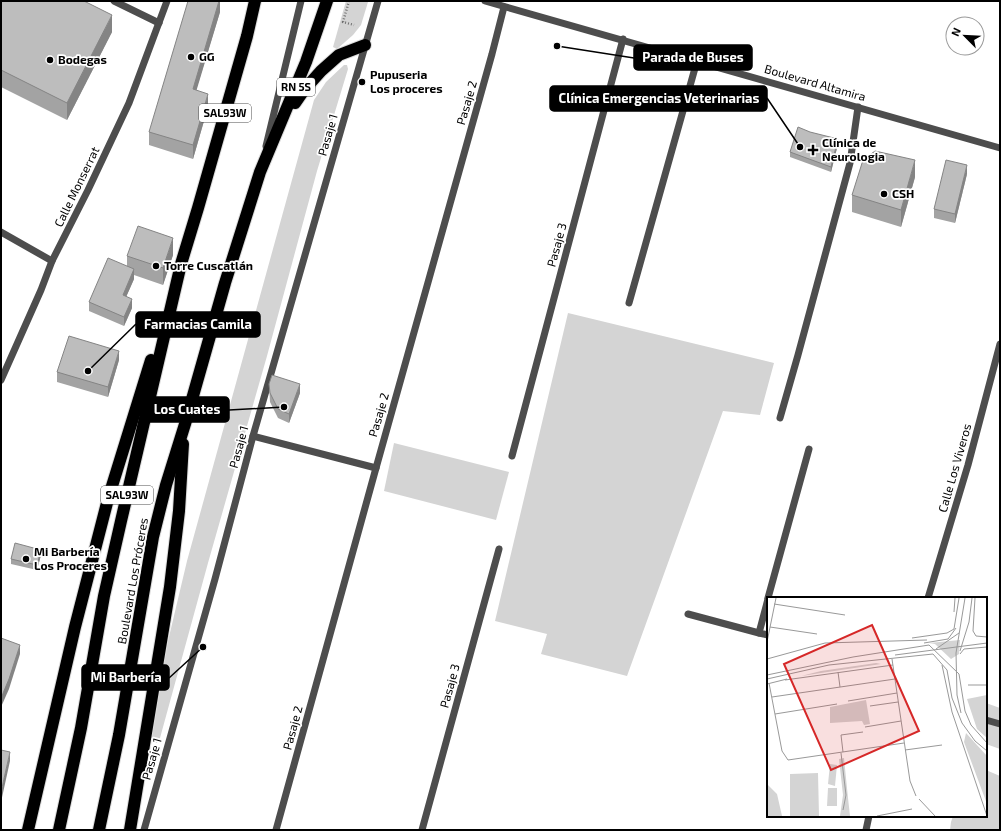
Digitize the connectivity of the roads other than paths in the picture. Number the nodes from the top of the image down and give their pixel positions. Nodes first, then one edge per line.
1 (114, 1) edge
2 (167, 1) edge
3 (249, 1) edge
4 (255, 1) edge
5 (300, 1) edge
6 (327, 1) edge
7 (378, 1) edge
8 (485, 1) edge
9 (504, 7) junction
10 (159, 23) junction
11 (247, 36) junction
12 (623, 40) junction
13 (365, 45) junction
14 (697, 61) junction
15 (858, 107) junction
16 (1000, 148) edge
17 (260, 172) junction
18 (1, 232) edge
19 (52, 261) junction
20 (181, 264) junction
21 (629, 303) dead end
22 (1000, 344) edge
23 (1, 380) edge
24 (780, 418) dead end
25 (185, 424) junction
26 (253, 436) junction
27 (809, 449) dead end
28 (512, 456) dead end
29 (376, 468) junction
30 (499, 548) dead end
31 (769, 597) edge
32 (928, 597) edge
33 (767, 603) edge
34 (688, 614) dead end
35 (759, 633) junction
36 (767, 635) edge
37 (987, 720) edge
38 (1000, 724) edge
39 (869, 817) edge
40 (28, 830) edge
41 (59, 830) edge
42 (99, 830) edge
43 (130, 830) edge
44 (144, 830) edge
45 (276, 830) edge
46 (422, 830) edge
47 (866, 830) edge

1 - 10 street
2 - 10 street, Calle Monserrat
3 - 11 highway
4 - 11 highway, Boulevard Los Próceres / SAL93W
5 - 17 street
6 - 17 highway, Boulevard Los Próceres / RN 5S
7 - 13 street, Pasaje 1
8 - 9 street, Boulevard Altamira
9 - 12 street, Boulevard Altamira
9 - 29 street, Pasaje 2
10 - 19 street, Calle Monserrat
11 - 20 highway, Boulevard Los Próceres / SAL93W
12 - 14 street, Boulevard Altamira
12 - 28 street, Pasaje 3
13 - 17 highway
13 - 26 street, Pasaje 1
14 - 15 street, Boulevard Altamira
14 - 21 street
15 - 16 street, Boulevard Altamira
15 - 24 street
17 - 25 highway, Boulevard Los Próceres / SAL93W
18 - 19 street
19 - 23 street, Calle Monserrat
20 - 40 highway
20 - 41 highway, Boulevard Los Próceres / SAL93W
22 - 32 street, Calle Los Viveros
25 - 42 highway, Boulevard Los Próceres / SAL93W
25 - 43 highway
26 - 29 street
26 - 44 street, Pasaje 1
27 - 31 street
29 - 45 street, Pasaje 2
30 - 46 street, Pasaje 3
33 - 35 street
34 - 35 street
35 - 36 street
37 - 38 street
39 - 47 street

